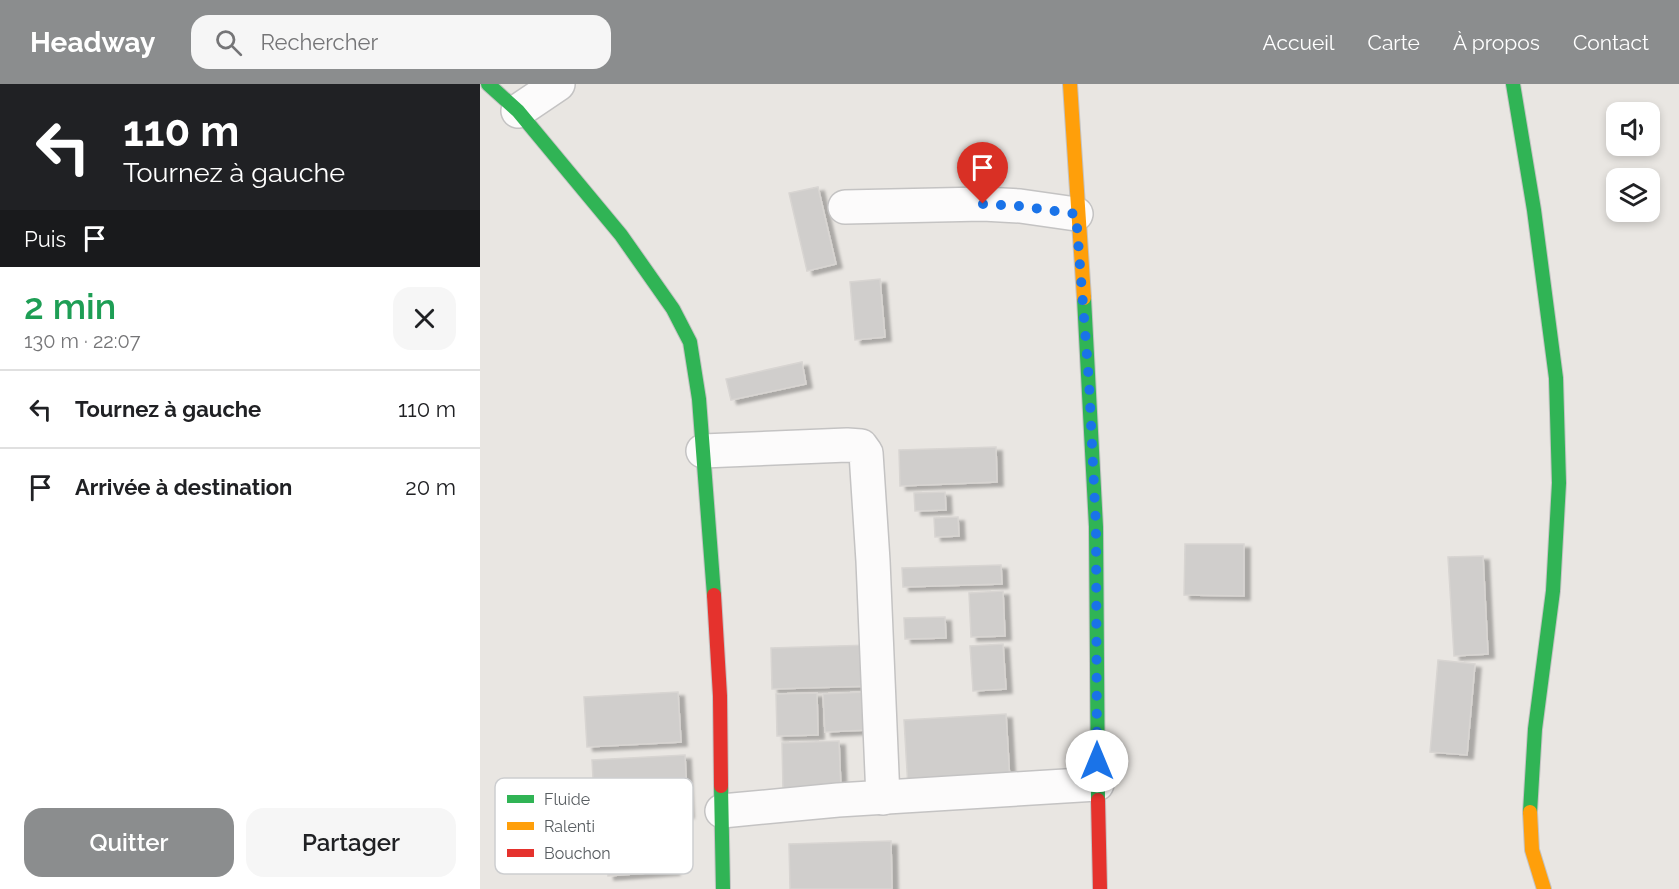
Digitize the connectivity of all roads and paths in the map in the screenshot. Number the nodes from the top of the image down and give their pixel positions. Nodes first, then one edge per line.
1 (488, 84) edge
2 (558, 84) edge
3 (1070, 84) edge
4 (1513, 84) edge
5 (518, 111) junction
6 (845, 207) dead end
7 (1076, 214) junction
8 (703, 451) junction
9 (1097, 784) junction
10 (883, 798) junction
11 (722, 810) junction
12 (723, 889) edge
13 (1100, 889) edge
14 (1544, 889) edge

1 - 5 street
2 - 5 street
3 - 7 street
4 - 14 street
5 - 8 street
6 - 7 street
7 - 9 street
8 - 10 street
8 - 11 street
9 - 10 street
9 - 13 street
10 - 11 street
11 - 12 street

